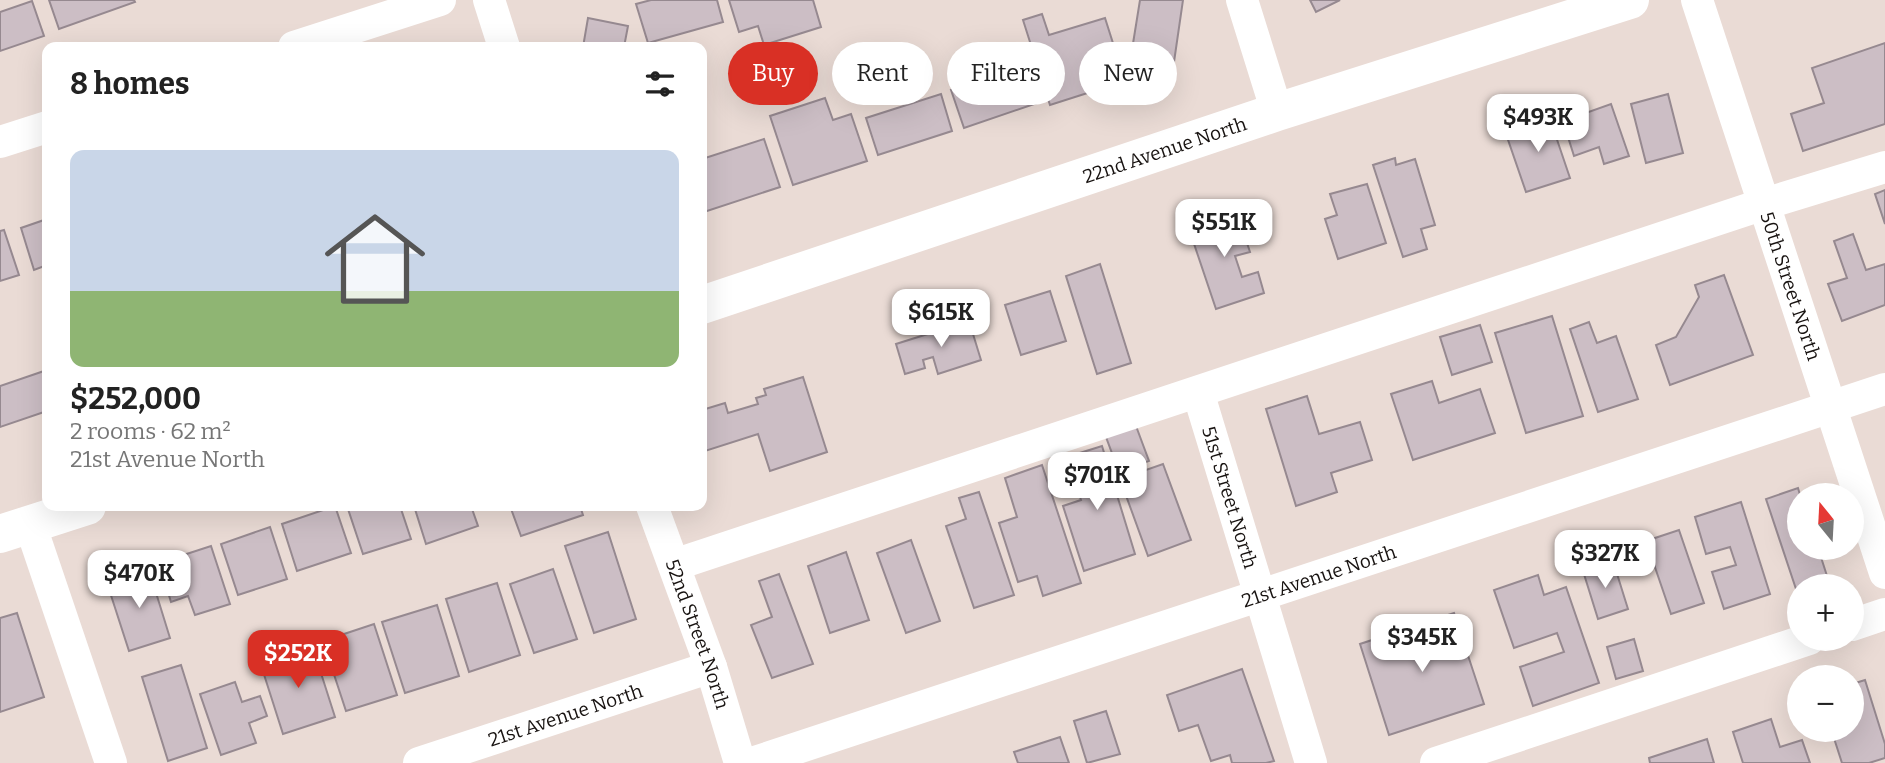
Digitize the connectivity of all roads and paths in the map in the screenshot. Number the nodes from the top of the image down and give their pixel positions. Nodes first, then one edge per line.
1 (440, 0) edge
2 (489, 0) edge
3 (1242, 0) edge
4 (1629, 0) edge
5 (1697, 0) edge
6 (310, 42) edge
7 (502, 42) edge
8 (1277, 111) junction
9 (42, 129) edge
10 (0, 142) edge
11 (1885, 167) edge
12 (1764, 205) junction
13 (707, 303) edge
14 (1885, 389) edge
15 (1198, 392) junction
16 (1831, 406) junction
17 (71, 511) edge
18 (654, 511) edge
19 (15, 529) edge
20 (674, 565) junction
21 (1885, 573) edge
22 (1261, 595) junction
23 (1885, 614) edge
24 (1864, 621) edge
25 (1787, 646) edge
26 (711, 667) junction
27 (111, 763) edge
28 (419, 763) edge
29 (740, 763) edge
30 (752, 763) edge
31 (1311, 763) edge
32 (1436, 763) edge

1 - 6 street
2 - 7 street
3 - 8 street
4 - 8 main road, 22nd Avenue North
5 - 12 street, 50th Street North
8 - 13 main road, 22nd Avenue North
9 - 10 street
11 - 12 street
12 - 15 street
12 - 16 street, 50th Street North
14 - 16 street, 21st Avenue North
15 - 20 street
15 - 22 street, 51st Street North
16 - 21 street, 50th Street North
16 - 22 street, 21st Avenue North
17 - 19 main road
18 - 20 street, 52nd Street North
19 - 27 street
20 - 26 street, 52nd Street North
22 - 30 street, 21st Avenue North
22 - 31 street, 51st Street North
23 - 24 street
25 - 32 street
26 - 28 street, 21st Avenue North
26 - 29 street, 52nd Street North

